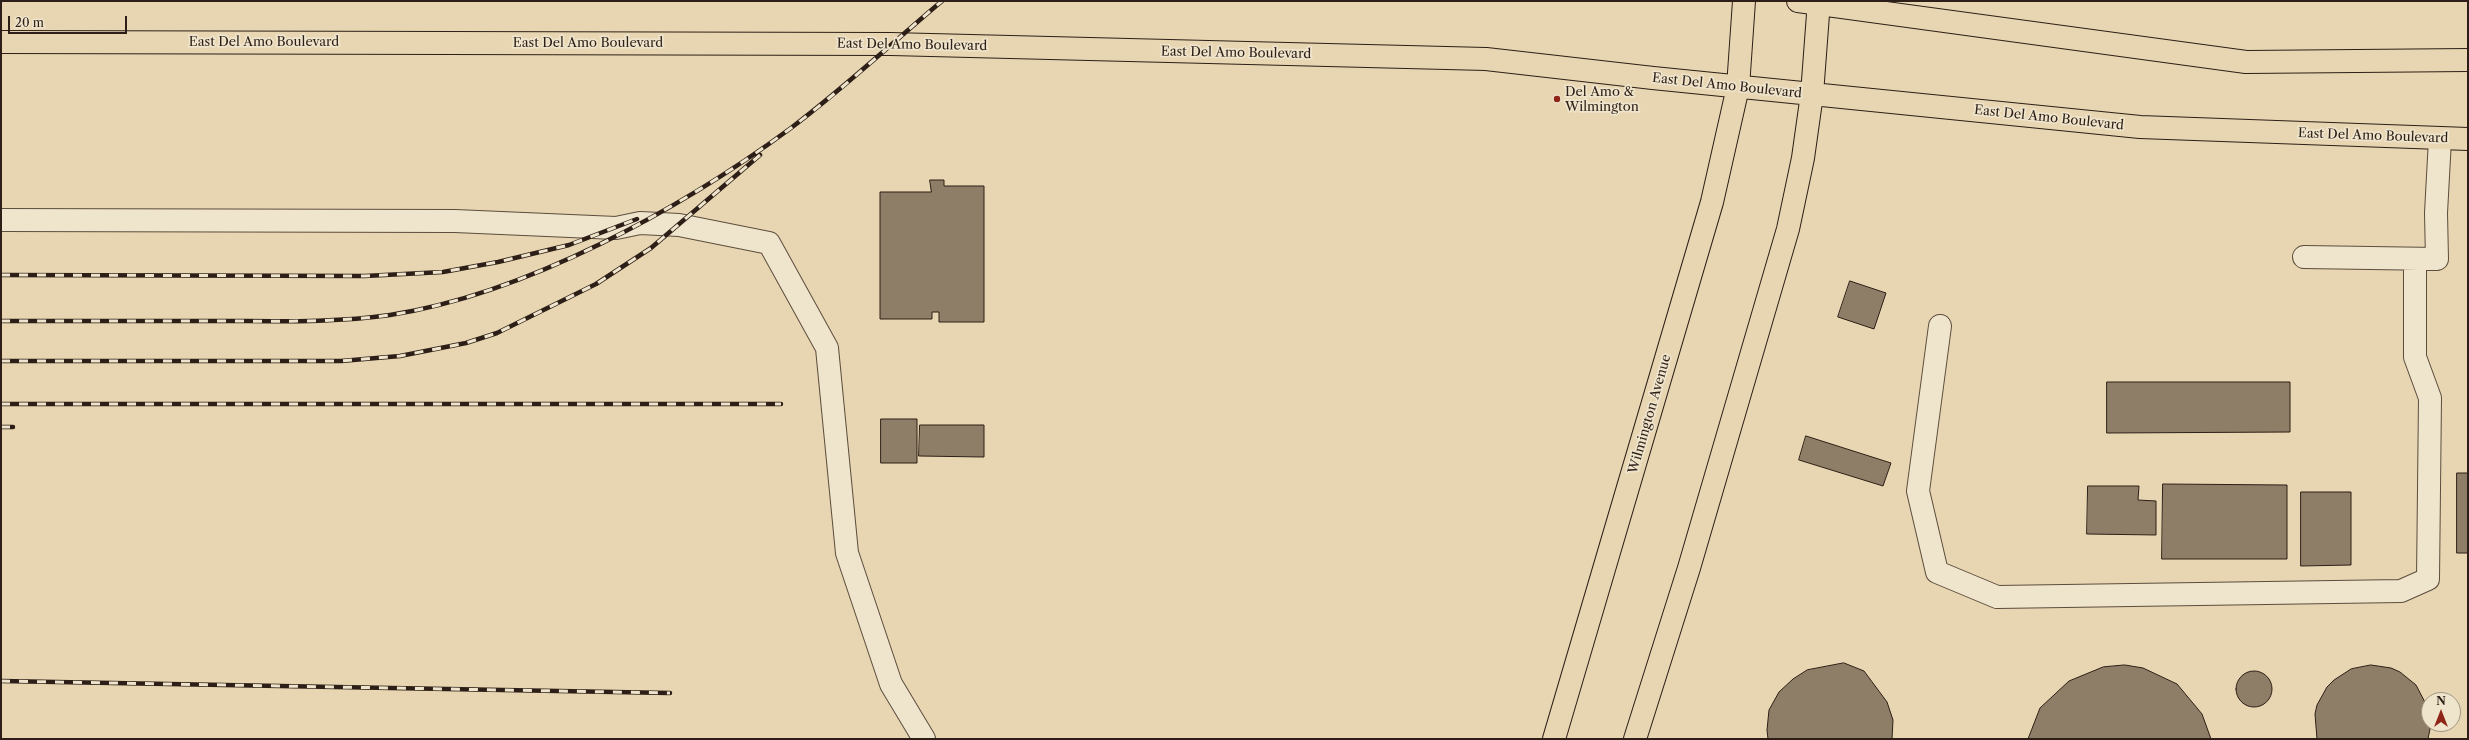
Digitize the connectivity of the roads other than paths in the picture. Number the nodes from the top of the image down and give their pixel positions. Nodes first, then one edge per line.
1 (1744, 1) edge
2 (1798, 1) edge
3 (1819, 2) edge
4 (1, 42) edge
5 (2468, 60) edge
6 (1738, 87) junction
7 (1812, 94) junction
8 (2440, 139) junction
9 (2468, 139) edge
10 (1, 220) edge
11 (2304, 257) dead end
12 (2415, 259) junction
13 (1940, 326) dead end
14 (924, 739) edge
15 (1554, 739) edge
16 (1635, 739) edge

1 - 6 main road, Wilmington Avenue
2 - 3 main road
3 - 5 main road
3 - 7 main road
4 - 6 main road, East Del Amo Boulevard
6 - 7 main road, East Del Amo Boulevard
6 - 15 main road, Wilmington Avenue
7 - 8 main road, East Del Amo Boulevard
7 - 16 main road
8 - 9 main road, East Del Amo Boulevard
8 - 12 lane
10 - 14 lane
11 - 12 lane
12 - 13 lane

